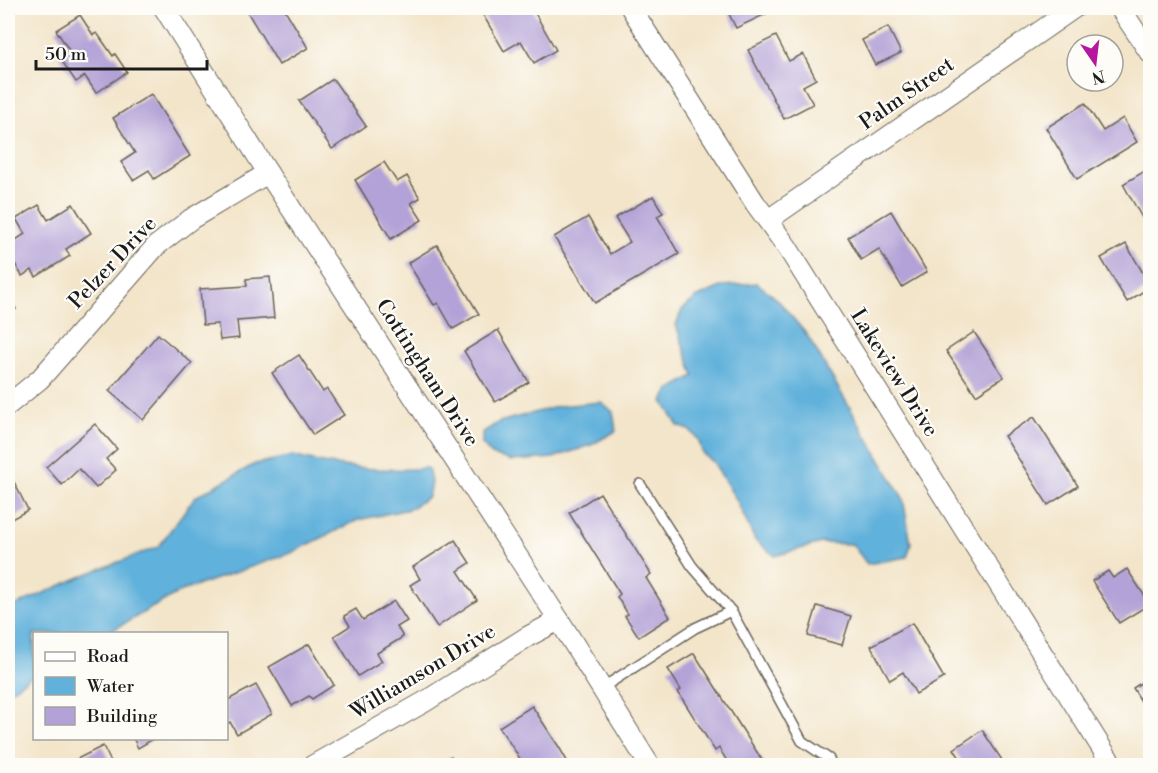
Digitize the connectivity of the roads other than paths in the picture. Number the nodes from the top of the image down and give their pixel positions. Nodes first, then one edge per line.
1 (164, 8) edge
2 (631, 8) edge
3 (1074, 8) edge
4 (1120, 8) edge
5 (1150, 53) edge
6 (268, 172) junction
7 (768, 220) junction
8 (8, 405) edge
9 (640, 484) dead end
10 (731, 611) junction
11 (559, 620) junction
12 (602, 688) junction
13 (830, 762) edge
14 (312, 765) edge
15 (650, 765) edge
16 (818, 765) edge
17 (1113, 765) edge

1 - 6 street, Cottingham Drive
2 - 7 street, Lakeview Drive
3 - 7 street, Palm Street
4 - 5 street
6 - 8 street, Pelzer Drive
6 - 11 street, Cottingham Drive
7 - 17 street, Lakeview Drive
9 - 10 lane
10 - 12 lane
10 - 13 lane
11 - 12 street, Cottingham Drive
11 - 14 street, Williamson Drive
12 - 15 street, Cottingham Drive
13 - 16 lane

